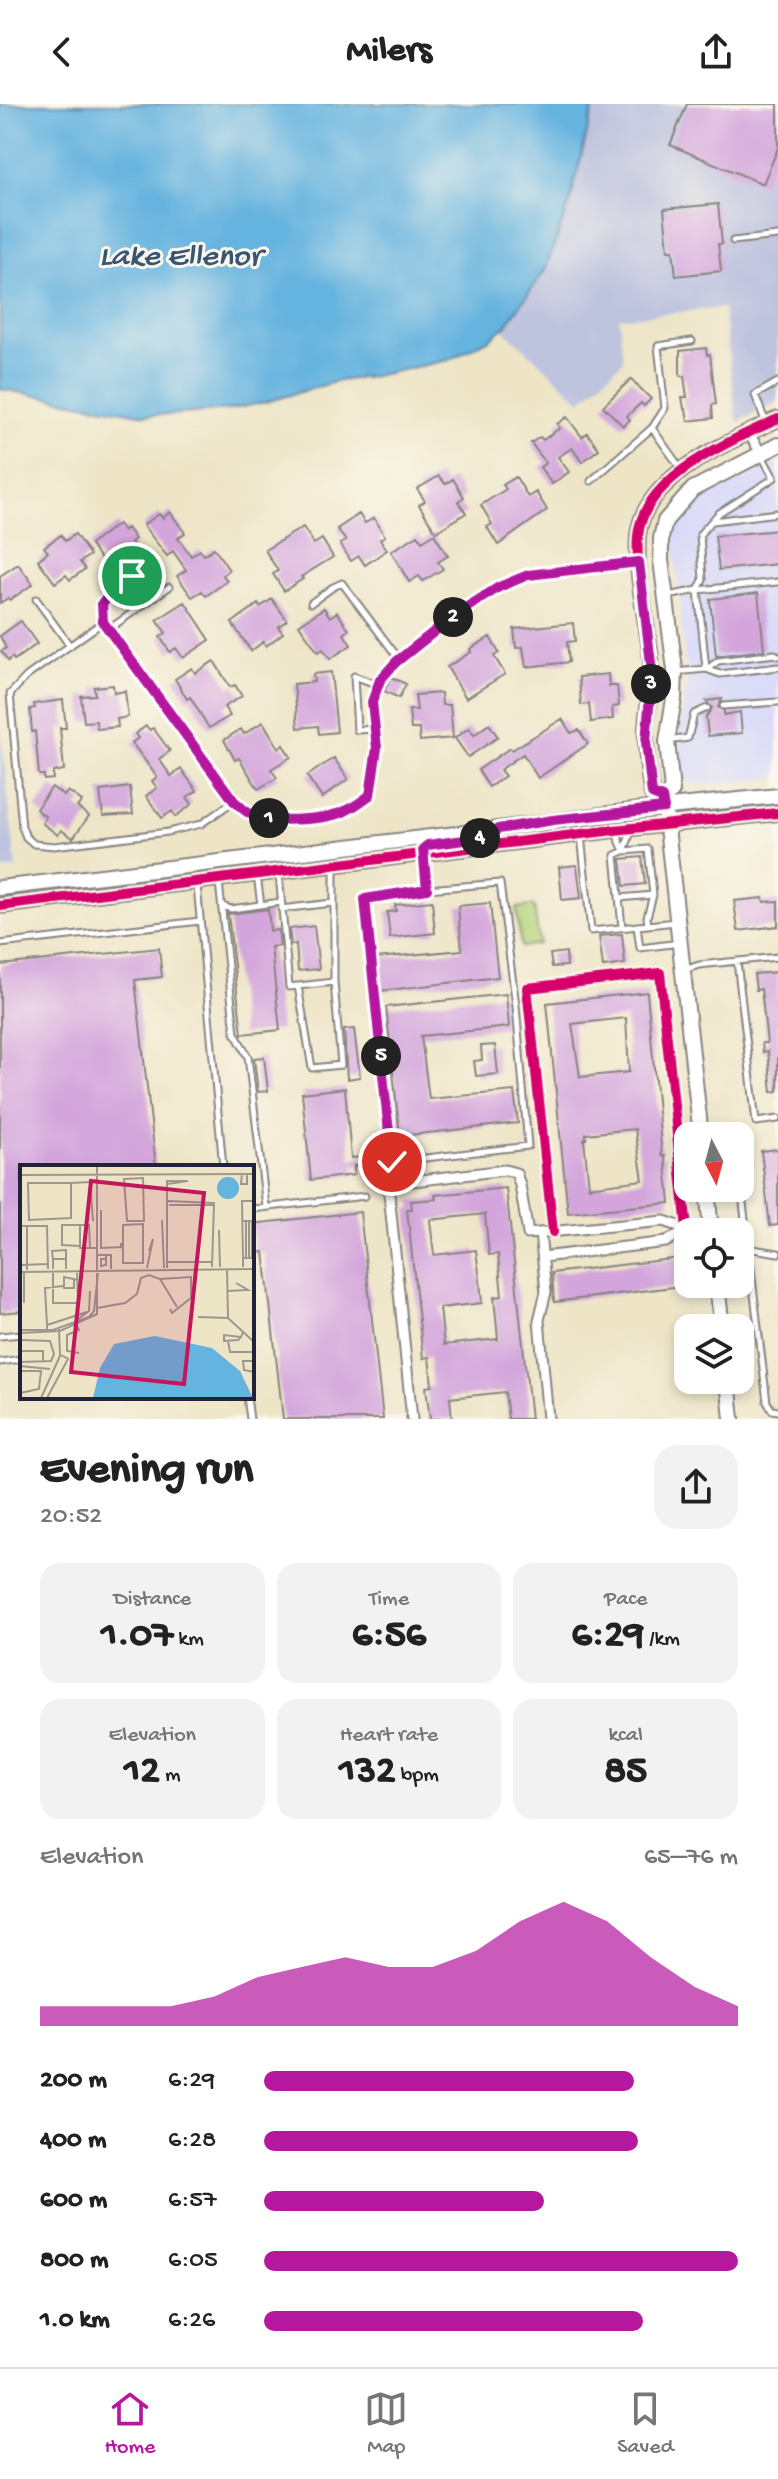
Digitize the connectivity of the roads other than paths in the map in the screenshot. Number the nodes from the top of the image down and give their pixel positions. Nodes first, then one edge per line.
1 (778, 236) edge
2 (733, 241) dead end
3 (692, 341) dead end
4 (778, 382) edge
5 (772, 421) edge
6 (652, 428) junction
7 (748, 432) junction
8 (778, 445) edge
9 (761, 453) junction
10 (681, 469) junction
11 (777, 478) edge
12 (591, 481) dead end
13 (693, 489) junction
14 (778, 513) edge
15 (712, 521) junction
16 (661, 560) junction
17 (639, 562) junction
18 (778, 582) edge
19 (169, 587) dead end
20 (698, 590) junction
21 (665, 597) junction
22 (36, 599) dead end
23 (149, 600) junction
24 (311, 603) dead end
25 (103, 622) junction
26 (109, 629) junction
27 (70, 646) junction
28 (673, 656) junction
29 (778, 656) edge
30 (651, 657) junction
31 (399, 659) junction
32 (778, 667) edge
33 (706, 669) junction
34 (675, 672) junction
35 (378, 685) junction
36 (778, 702) edge
37 (723, 706) dead end
38 (707, 708) dead end
39 (375, 729) junction
40 (667, 741) junction
41 (646, 742) junction
42 (778, 796) edge
43 (234, 801) junction
44 (663, 803) junction
45 (778, 813) edge
46 (667, 825) junction
47 (633, 828) junction
48 (498, 829) junction
49 (614, 830) junction
50 (580, 834) junction
51 (624, 851) junction
52 (423, 855) junction
53 (246, 859) junction
54 (334, 866) junction
55 (279, 873) junction
56 (257, 875) junction
57 (219, 880) junction
58 (196, 883) junction
59 (4, 887) edge
60 (427, 889) junction
61 (653, 895) junction
62 (619, 898) junction
63 (332, 903) junction
64 (5, 905) edge
65 (222, 905) junction
66 (261, 905) junction
67 (281, 906) junction
68 (200, 921) junction
69 (678, 922) junction
70 (648, 925) junction
71 (637, 926) junction
72 (622, 927) junction
73 (680, 943) junction
74 (0, 944) edge
75 (778, 957) edge
76 (737, 961) junction
77 (683, 970) junction
78 (334, 982) junction
79 (298, 986) junction
80 (778, 1119) edge
81 (699, 1122) edge
82 (223, 1165) edge
83 (365, 1196) dead end
84 (266, 1207) junction
85 (254, 1209) edge
86 (686, 1218) edge
87 (674, 1224) edge
88 (553, 1232) junction
89 (540, 1233) junction
90 (674, 1237) edge
91 (754, 1249) edge
92 (778, 1253) edge
93 (543, 1257) junction
94 (754, 1290) edge
95 (20, 1334) edge
96 (0, 1336) edge
97 (20, 1359) edge
98 (0, 1362) edge
99 (729, 1394) edge
100 (247, 1399) edge
101 (778, 1411) edge
102 (250, 1419) edge
103 (412, 1419) edge
104 (548, 1419) edge
105 (732, 1419) edge

1 - 2 lane
3 - 6 lane
4 - 5 lane
5 - 7 street
6 - 10 lane
6 - 12 lane
7 - 9 street
7 - 10 street
8 - 9 street
9 - 11 lane
9 - 13 street
10 - 13 street
10 - 17 street
11 - 15 lane
13 - 16 street
14 - 15 lane
15 - 20 lane
16 - 17 street
16 - 21 street
17 - 30 street
17 - 31 lane
18 - 20 lane
19 - 23 lane
20 - 21 lane
20 - 33 lane
21 - 28 street
22 - 27 lane
23 - 25 lane
23 - 26 lane
24 - 31 lane
25 - 26 lane
25 - 27 lane
26 - 43 lane
27 - 43 lane
28 - 30 street
28 - 34 street
29 - 33 lane
30 - 41 street
31 - 35 lane
32 - 33 lane
33 - 34 lane
34 - 40 street
35 - 39 lane
35 - 39 lane
36 - 37 lane
38 - 40 lane
39 - 43 lane
40 - 41 street
40 - 44 street
41 - 44 street
42 - 44 street
44 - 46 street
44 - 48 street
45 - 46 street
46 - 47 street
46 - 69 street
47 - 49 street
47 - 51 lane
48 - 52 street
48 - 53 street
49 - 50 street
49 - 51 lane
50 - 52 street
50 - 72 lane
51 - 61 lane
51 - 62 lane
52 - 54 street
52 - 60 lane
53 - 58 street
53 - 59 street
54 - 55 street
54 - 63 lane
55 - 56 street
55 - 67 lane
56 - 57 street
56 - 66 lane
57 - 58 street
57 - 65 lane
58 - 64 street
58 - 68 lane
59 - 64 street
60 - 60 lane
61 - 62 lane
61 - 70 lane
62 - 72 lane
63 - 67 lane
63 - 78 lane
65 - 66 lane
65 - 84 lane
66 - 67 lane
67 - 79 lane
68 - 74 lane
68 - 82 lane
69 - 70 lane
69 - 73 street
70 - 71 lane
71 - 72 lane
71 - 73 lane
73 - 77 street
75 - 76 lane
76 - 77 lane
76 - 80 lane
77 - 81 street
78 - 79 lane
78 - 79 lane
83 - 84 lane
84 - 85 lane
86 - 88 street
87 - 88 street
88 - 89 street
89 - 93 street
89 - 103 street
90 - 93 street
91 - 92 lane
93 - 104 street
94 - 101 lane
95 - 96 lane
97 - 98 lane
99 - 105 street
100 - 102 lane

